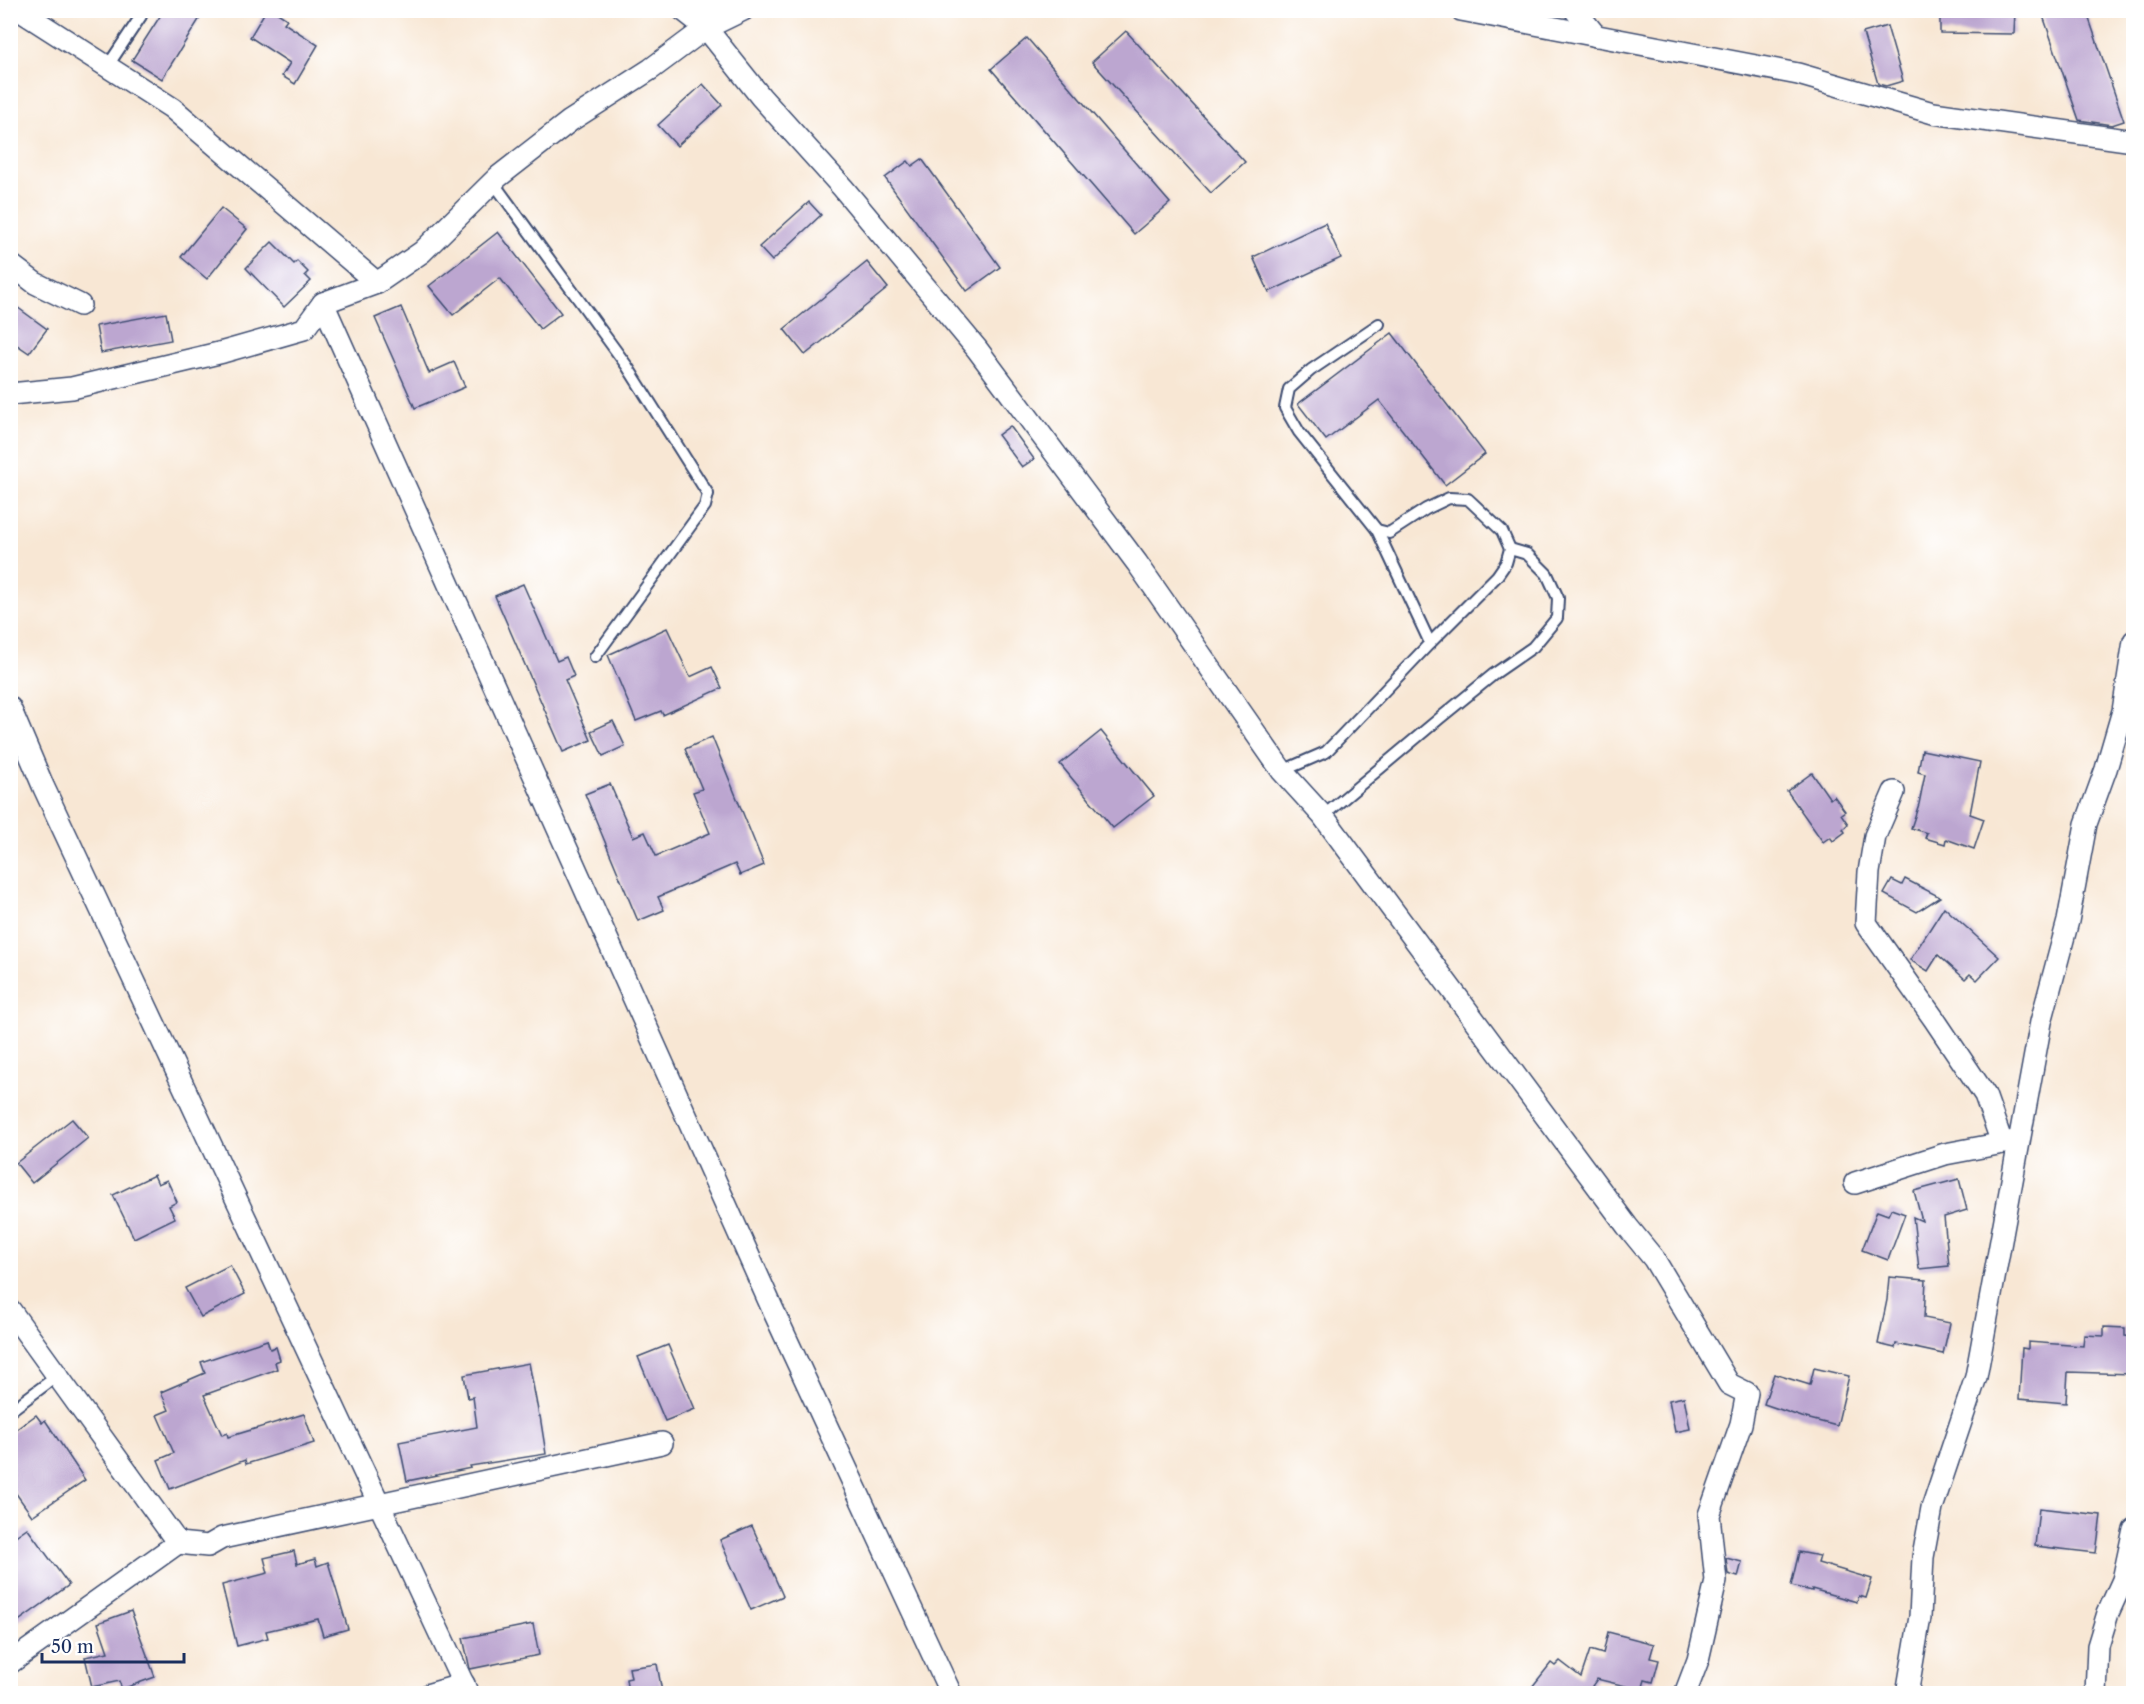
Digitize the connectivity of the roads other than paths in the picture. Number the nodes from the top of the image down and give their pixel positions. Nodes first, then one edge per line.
1 (18, 10) edge
2 (141, 10) edge
3 (683, 10) edge
4 (743, 10) edge
5 (1461, 10) edge
6 (1575, 10) edge
7 (706, 28) junction
8 (1596, 36) junction
9 (107, 67) junction
10 (2133, 141) edge
11 (493, 182) junction
12 (10, 264) edge
13 (377, 283) junction
14 (323, 303) junction
15 (80, 305) dead end
16 (1379, 324) dead end
17 (10, 394) edge
18 (1377, 530) junction
19 (1510, 549) junction
20 (2133, 641) edge
21 (1430, 643) junction
22 (595, 657) dead end
23 (10, 708) edge
24 (1282, 771) junction
25 (1894, 792) dead end
26 (1323, 816) junction
27 (2011, 1141) junction
28 (1855, 1183) dead end
29 (10, 1310) edge
30 (57, 1376) junction
31 (10, 1411) edge
32 (662, 1443) dead end
33 (381, 1504) junction
34 (2133, 1529) edge
35 (178, 1543) junction
36 (10, 1663) edge
37 (466, 1689) edge
38 (430, 1694) edge
39 (951, 1694) edge
40 (1685, 1694) edge
41 (1907, 1694) edge
42 (2096, 1694) edge

1 - 9 street
2 - 9 lane
3 - 7 street
4 - 7 street
5 - 8 street
6 - 8 street
7 - 11 street
7 - 24 street
8 - 10 street
9 - 13 street
11 - 13 street
11 - 22 lane
12 - 15 street
13 - 14 street
14 - 17 street
14 - 39 street
16 - 18 lane
18 - 19 lane
18 - 21 lane
19 - 21 lane
19 - 26 lane
20 - 27 street
21 - 24 lane
23 - 33 street
24 - 26 street
25 - 27 street
26 - 40 street
27 - 28 street
27 - 41 street
29 - 30 street
30 - 31 lane
30 - 35 street
32 - 33 street
33 - 35 street
33 - 37 street
34 - 42 street
35 - 36 street
37 - 38 street

